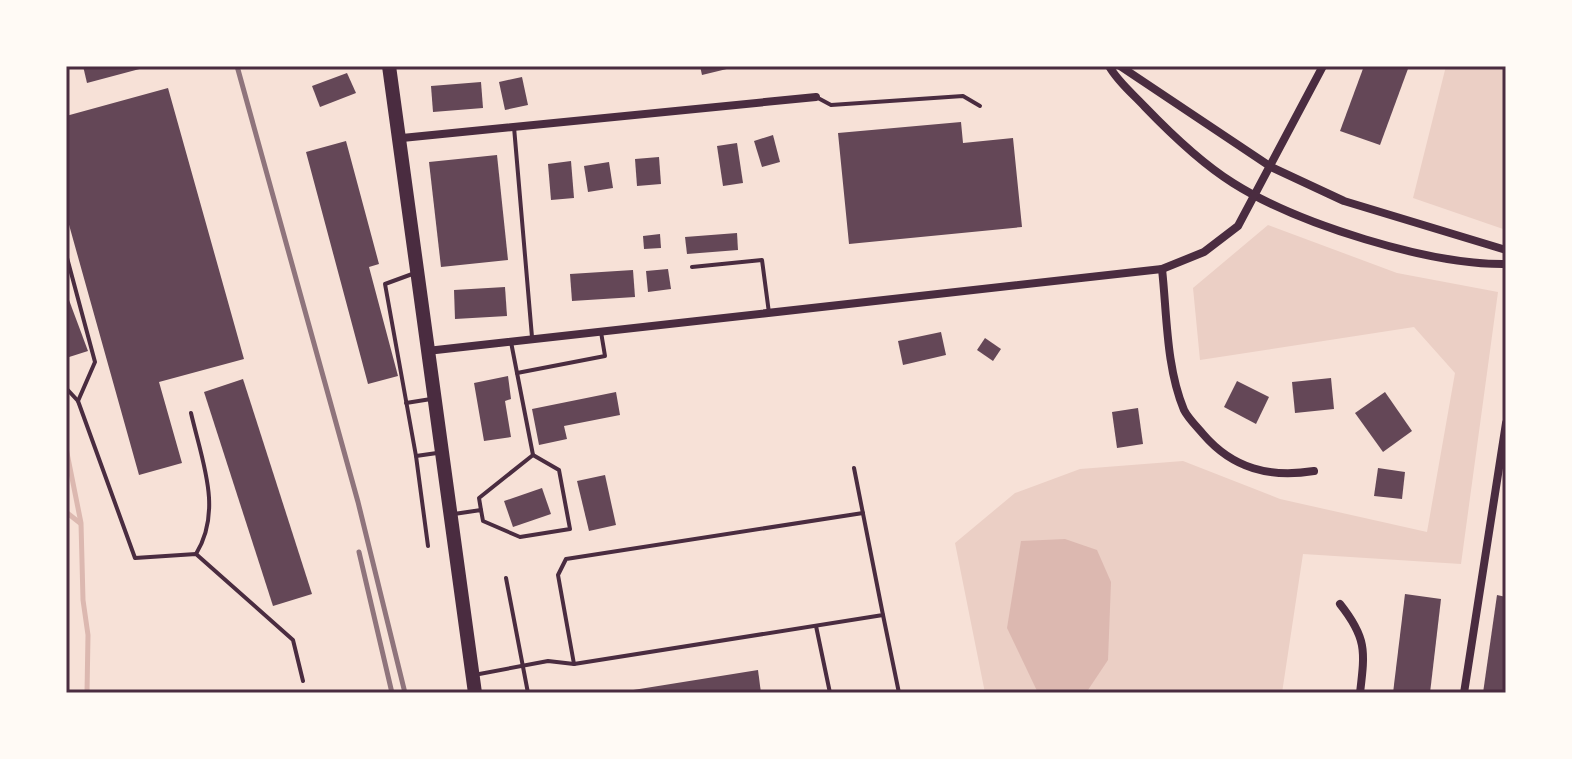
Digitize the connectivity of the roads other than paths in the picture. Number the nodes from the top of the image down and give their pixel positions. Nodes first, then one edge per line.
1 (389, 66) edge
2 (1109, 66) edge
3 (1120, 66) edge
4 (1323, 66) edge
5 (816, 97) joint
6 (980, 106) dead end
7 (514, 127) junction
8 (402, 138) junction
9 (1271, 167) junction
10 (1256, 194) junction
11 (1506, 250) edge
12 (66, 254) edge
13 (1506, 264) edge
14 (692, 267) dead end
15 (1162, 269) junction
16 (417, 272) junction
17 (769, 313) junction
18 (601, 332) junction
19 (532, 339) junction
20 (511, 342) junction
21 (427, 351) junction
22 (517, 373) junction
23 (66, 388) edge
24 (433, 398) junction
25 (78, 401) junction
26 (406, 403) junction
27 (191, 413) dead end
28 (1506, 423) edge
29 (440, 453) junction
30 (533, 455) junction
31 (416, 456) junction
32 (854, 468) dead end
33 (1314, 471) dead end
34 (481, 510) junction
35 (863, 513) junction
36 (448, 515) junction
37 (428, 546) dead end
38 (196, 554) junction
39 (506, 578) dead end
40 (1340, 604) dead end
41 (883, 615) junction
42 (816, 626) junction
43 (574, 664) junction
44 (523, 666) junction
45 (472, 676) junction
46 (303, 681) dead end
47 (475, 693) edge
48 (528, 693) edge
49 (830, 693) edge
50 (899, 693) edge
51 (1360, 693) edge
52 (1464, 693) edge

1 - 8 main road
2 - 10 street
3 - 9 street
4 - 9 street
5 - 6 lane
5 - 7 street
7 - 8 street
7 - 19 lane
8 - 16 main road
9 - 10 street
9 - 11 street
10 - 13 street
10 - 15 street
12 - 25 lane
14 - 17 lane
15 - 17 street
15 - 33 street
16 - 21 main road
16 - 26 lane
17 - 18 street
18 - 19 street
18 - 22 lane
19 - 20 street
20 - 21 street
20 - 22 lane
21 - 24 main road
22 - 30 lane
23 - 25 lane
24 - 26 lane
24 - 29 main road
25 - 38 lane
26 - 31 lane
27 - 38 lane
28 - 52 street
29 - 31 lane
29 - 36 main road
30 - 34 lane
30 - 34 lane
31 - 37 lane
32 - 35 lane
34 - 36 lane
35 - 41 lane
35 - 43 lane
36 - 45 main road
38 - 46 lane
39 - 44 lane
40 - 51 street
41 - 42 lane
41 - 50 lane
42 - 43 lane
42 - 49 lane
43 - 44 lane
44 - 45 lane
44 - 48 lane
45 - 47 main road

